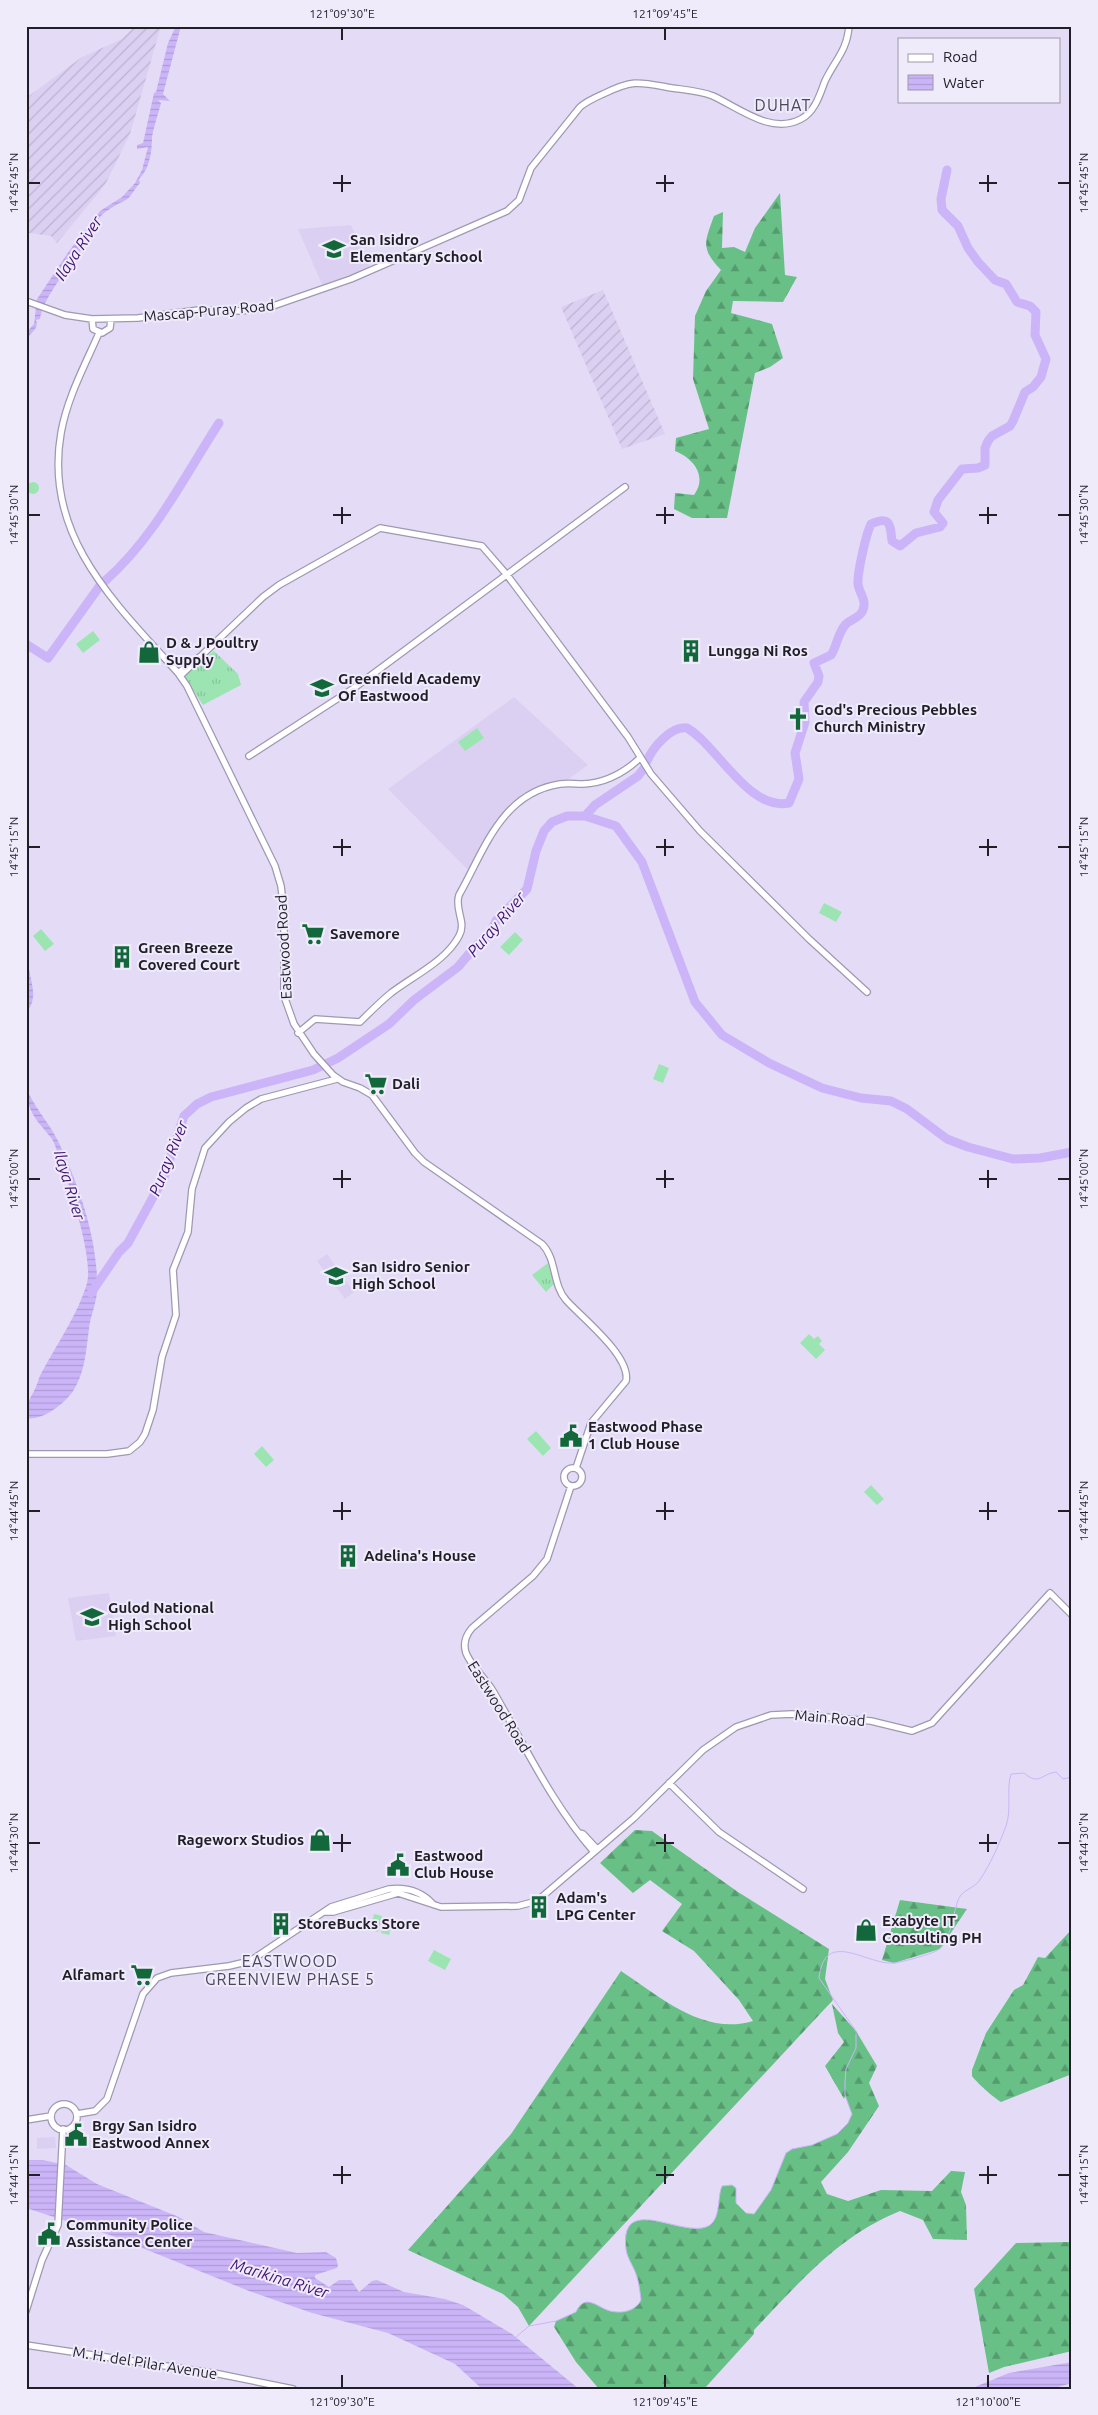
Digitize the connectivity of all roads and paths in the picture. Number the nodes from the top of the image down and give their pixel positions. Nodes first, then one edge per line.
1 (848, 26) edge
2 (28, 301) edge
3 (92, 319) junction
4 (111, 319) junction
5 (98, 333) junction
6 (625, 487) dead end
7 (507, 575) junction
8 (179, 675) junction
9 (249, 756) dead end
10 (640, 758) junction
11 (867, 992) dead end
12 (298, 1033) junction
13 (335, 1077) junction
14 (26, 1454) edge
15 (576, 1468) junction
16 (571, 1486) junction
17 (1072, 1615) edge
18 (670, 1783) junction
19 (596, 1851) junction
20 (803, 1889) dead end
21 (77, 2114) junction
22 (51, 2116) junction
23 (26, 2120) edge
24 (63, 2130) junction
25 (26, 2311) edge
26 (26, 2345) edge
27 (293, 2389) edge

1 - 4 street, Mascap-Puray Road
2 - 3 street, Mascap-Puray Road
3 - 4 street, Mascap-Puray Road
3 - 5 street
4 - 5 street, Eastwood Road
5 - 8 street, Eastwood Road
6 - 7 street
7 - 8 street
7 - 9 street
7 - 10 street
8 - 12 street, Eastwood Road
10 - 11 street
10 - 12 street
12 - 13 street, Eastwood Road
13 - 14 street
13 - 15 street, Eastwood Road
15 - 16 street
15 - 16 street
16 - 19 street, Eastwood Road
17 - 18 street, Main Road
18 - 19 street, Main Road
18 - 20 street
19 - 21 street
21 - 22 street
21 - 24 street
22 - 23 street
22 - 24 street
24 - 25 street
26 - 27 street, M. H. del Pilar Avenue

